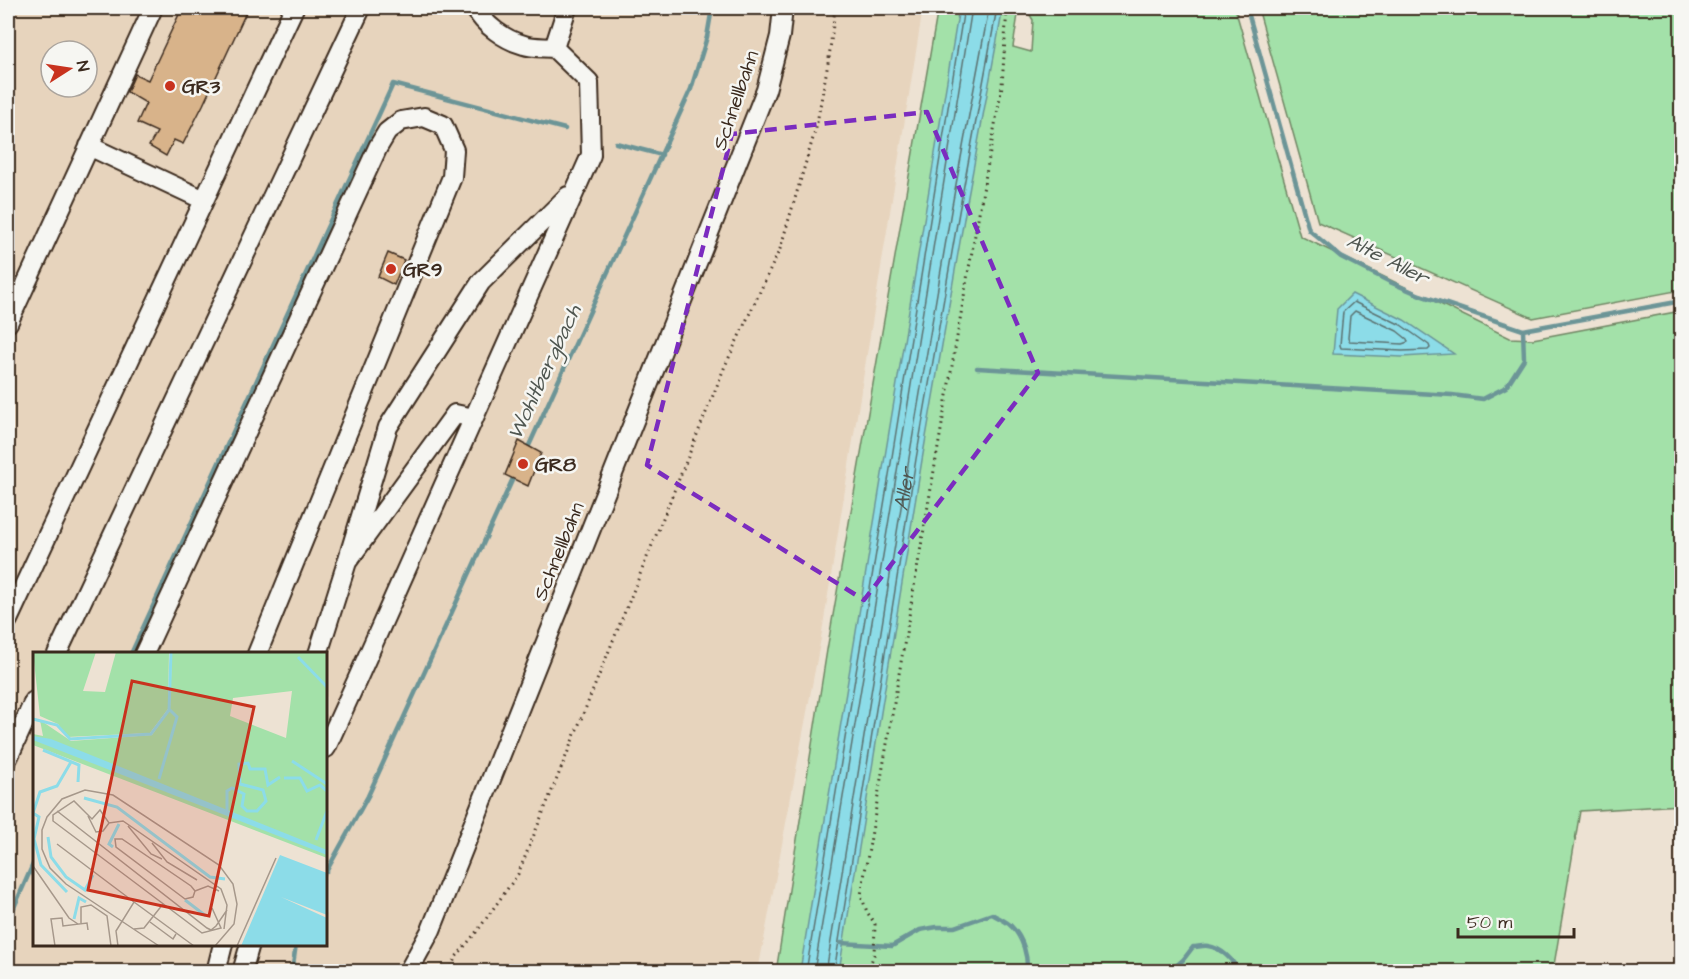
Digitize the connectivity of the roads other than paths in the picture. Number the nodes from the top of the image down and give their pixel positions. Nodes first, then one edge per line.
1 (153, 8) edge
2 (294, 8) edge
3 (361, 8) edge
4 (475, 8) edge
5 (567, 8) edge
6 (783, 8) edge
7 (554, 48) junction
8 (89, 146) junction
9 (576, 187) junction
10 (204, 200) junction
11 (8, 323) edge
12 (474, 418) junction
13 (347, 562) junction
14 (12, 599) edge
15 (8, 620) edge
16 (58, 652) edge
17 (145, 652) edge
18 (258, 652) edge
19 (319, 652) edge
20 (33, 703) edge
21 (327, 746) edge
22 (8, 758) edge
23 (223, 946) edge
24 (250, 946) edge
25 (216, 972) edge
26 (242, 972) edge
27 (408, 972) edge

1 - 8 street
2 - 10 street
3 - 16 street
4 - 7 street
5 - 7 street
6 - 27 street, Schnellbahn
7 - 9 street
8 - 10 street
8 - 11 street
9 - 12 street
9 - 13 street
10 - 14 street
12 - 13 street
12 - 21 street
13 - 19 street
14 - 15 street
17 - 18 street
20 - 22 street
23 - 25 street
24 - 26 street

